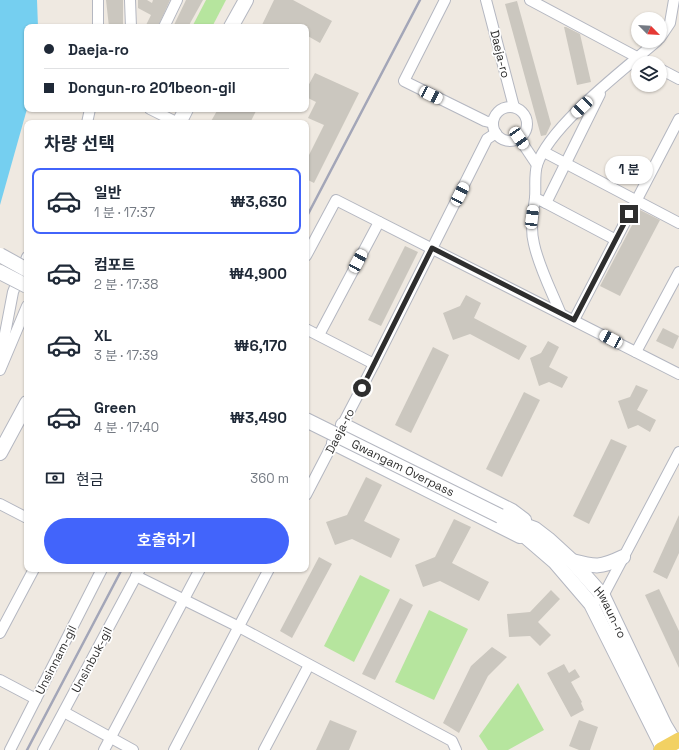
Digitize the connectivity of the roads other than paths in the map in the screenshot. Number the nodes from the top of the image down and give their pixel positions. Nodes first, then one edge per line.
1 (98, 0) edge
2 (130, 0) edge
3 (177, 0) edge
4 (246, 0) edge
5 (445, 0) edge
6 (486, 0) edge
7 (530, 0) edge
8 (674, 0) edge
9 (98, 24) edge
10 (131, 24) edge
11 (165, 24) edge
12 (233, 24) edge
13 (667, 28) edge
14 (649, 48) edge
15 (634, 56) edge
16 (640, 56) edge
17 (631, 64) edge
18 (667, 73) edge
19 (679, 79) edge
20 (603, 87) junction
21 (514, 108) junction
22 (156, 112) edge
23 (679, 119) edge
24 (173, 120) edge
25 (494, 128) junction
26 (519, 138) junction
27 (544, 152) junction
28 (566, 163) junction
29 (537, 165) junction
30 (535, 198) junction
31 (636, 201) junction
32 (546, 203) junction
33 (379, 222) junction
34 (679, 223) edge
35 (616, 240) junction
36 (432, 248) junction
37 (309, 250) edge
38 (0, 255) edge
39 (0, 264) edge
40 (24, 264) edge
41 (24, 268) edge
42 (0, 272) edge
43 (679, 272) edge
44 (24, 276) edge
45 (24, 284) edge
46 (560, 312) junction
47 (24, 313) edge
48 (574, 320) junction
49 (309, 330) edge
50 (319, 335) junction
51 (636, 352) junction
52 (0, 360) edge
53 (374, 364) junction
54 (0, 370) edge
55 (679, 374) edge
56 (24, 409) edge
57 (309, 421) edge
58 (344, 425) junction
59 (334, 443) junction
60 (679, 452) edge
61 (0, 453) edge
62 (309, 490) edge
63 (0, 504) edge
64 (24, 516) edge
65 (503, 518) joint
66 (531, 535) junction
67 (623, 558) junction
68 (572, 561) junction
69 (32, 572) edge
70 (100, 572) edge
71 (138, 572) edge
72 (198, 572) edge
73 (267, 572) edge
74 (604, 596) junction
75 (184, 600) junction
76 (591, 604) junction
77 (239, 628) junction
78 (0, 633) edge
79 (309, 665) junction
80 (0, 680) edge
81 (36, 699) junction
82 (64, 712) junction
83 (110, 738) junction
84 (670, 747) edge
85 (10, 750) edge
86 (43, 750) edge
87 (104, 750) edge
88 (133, 750) edge
89 (174, 750) edge
90 (264, 750) edge
91 (456, 750) edge

1 - 9 street
2 - 10 street
3 - 11 street
4 - 12 street
5 - 25 street
6 - 21 street, Daeja-ro
7 - 15 street
8 - 13 street
14 - 16 street
17 - 20 street
18 - 19 street
20 - 27 street
20 - 28 street
21 - 25 street
21 - 26 street
22 - 24 street
23 - 31 street
25 - 26 street
25 - 36 street, Daeja-ro
26 - 29 street
27 - 28 street
27 - 29 street
28 - 31 street
28 - 32 street
29 - 30 street
30 - 32 street
30 - 46 street
31 - 34 street
31 - 35 street
32 - 35 street
33 - 36 street
33 - 37 street
33 - 50 street
35 - 48 street
36 - 46 street
36 - 53 street, Daeja-ro
38 - 41 street, bridge
39 - 44 street
40 - 52 street
42 - 45 street, bridge
43 - 51 street
46 - 48 street
47 - 54 street
48 - 51 street
49 - 50 street
50 - 53 street
51 - 55 street
53 - 58 street, Daeja-ro
56 - 61 street
57 - 65 street, Gwangam Overpass, bridge
58 - 59 street, Daeja-ro
58 - 66 street
59 - 62 street, Daeja-ro
59 - 66 street
60 - 67 street
63 - 64 street
65 - 66 street, Hwaun-ro
66 - 68 street, Hwaun-ro
66 - 76 street, Hwaun-ro
67 - 68 street
67 - 74 street
68 - 74 street, Hwaun-ro
69 - 78 street
70 - 81 street, Unsinnam-gil
71 - 75 street
71 - 82 street, Unsinbuk-gil
72 - 75 street
73 - 77 street
74 - 76 street
74 - 84 street, Hwaun-ro
75 - 77 street
75 - 83 street
76 - 84 street, Hwaun-ro
77 - 79 street
77 - 89 street
79 - 90 street
79 - 91 street
80 - 81 street
81 - 85 street, Unsinnam-gil
82 - 83 street
82 - 86 street, Unsinbuk-gil
83 - 87 street
83 - 88 street

